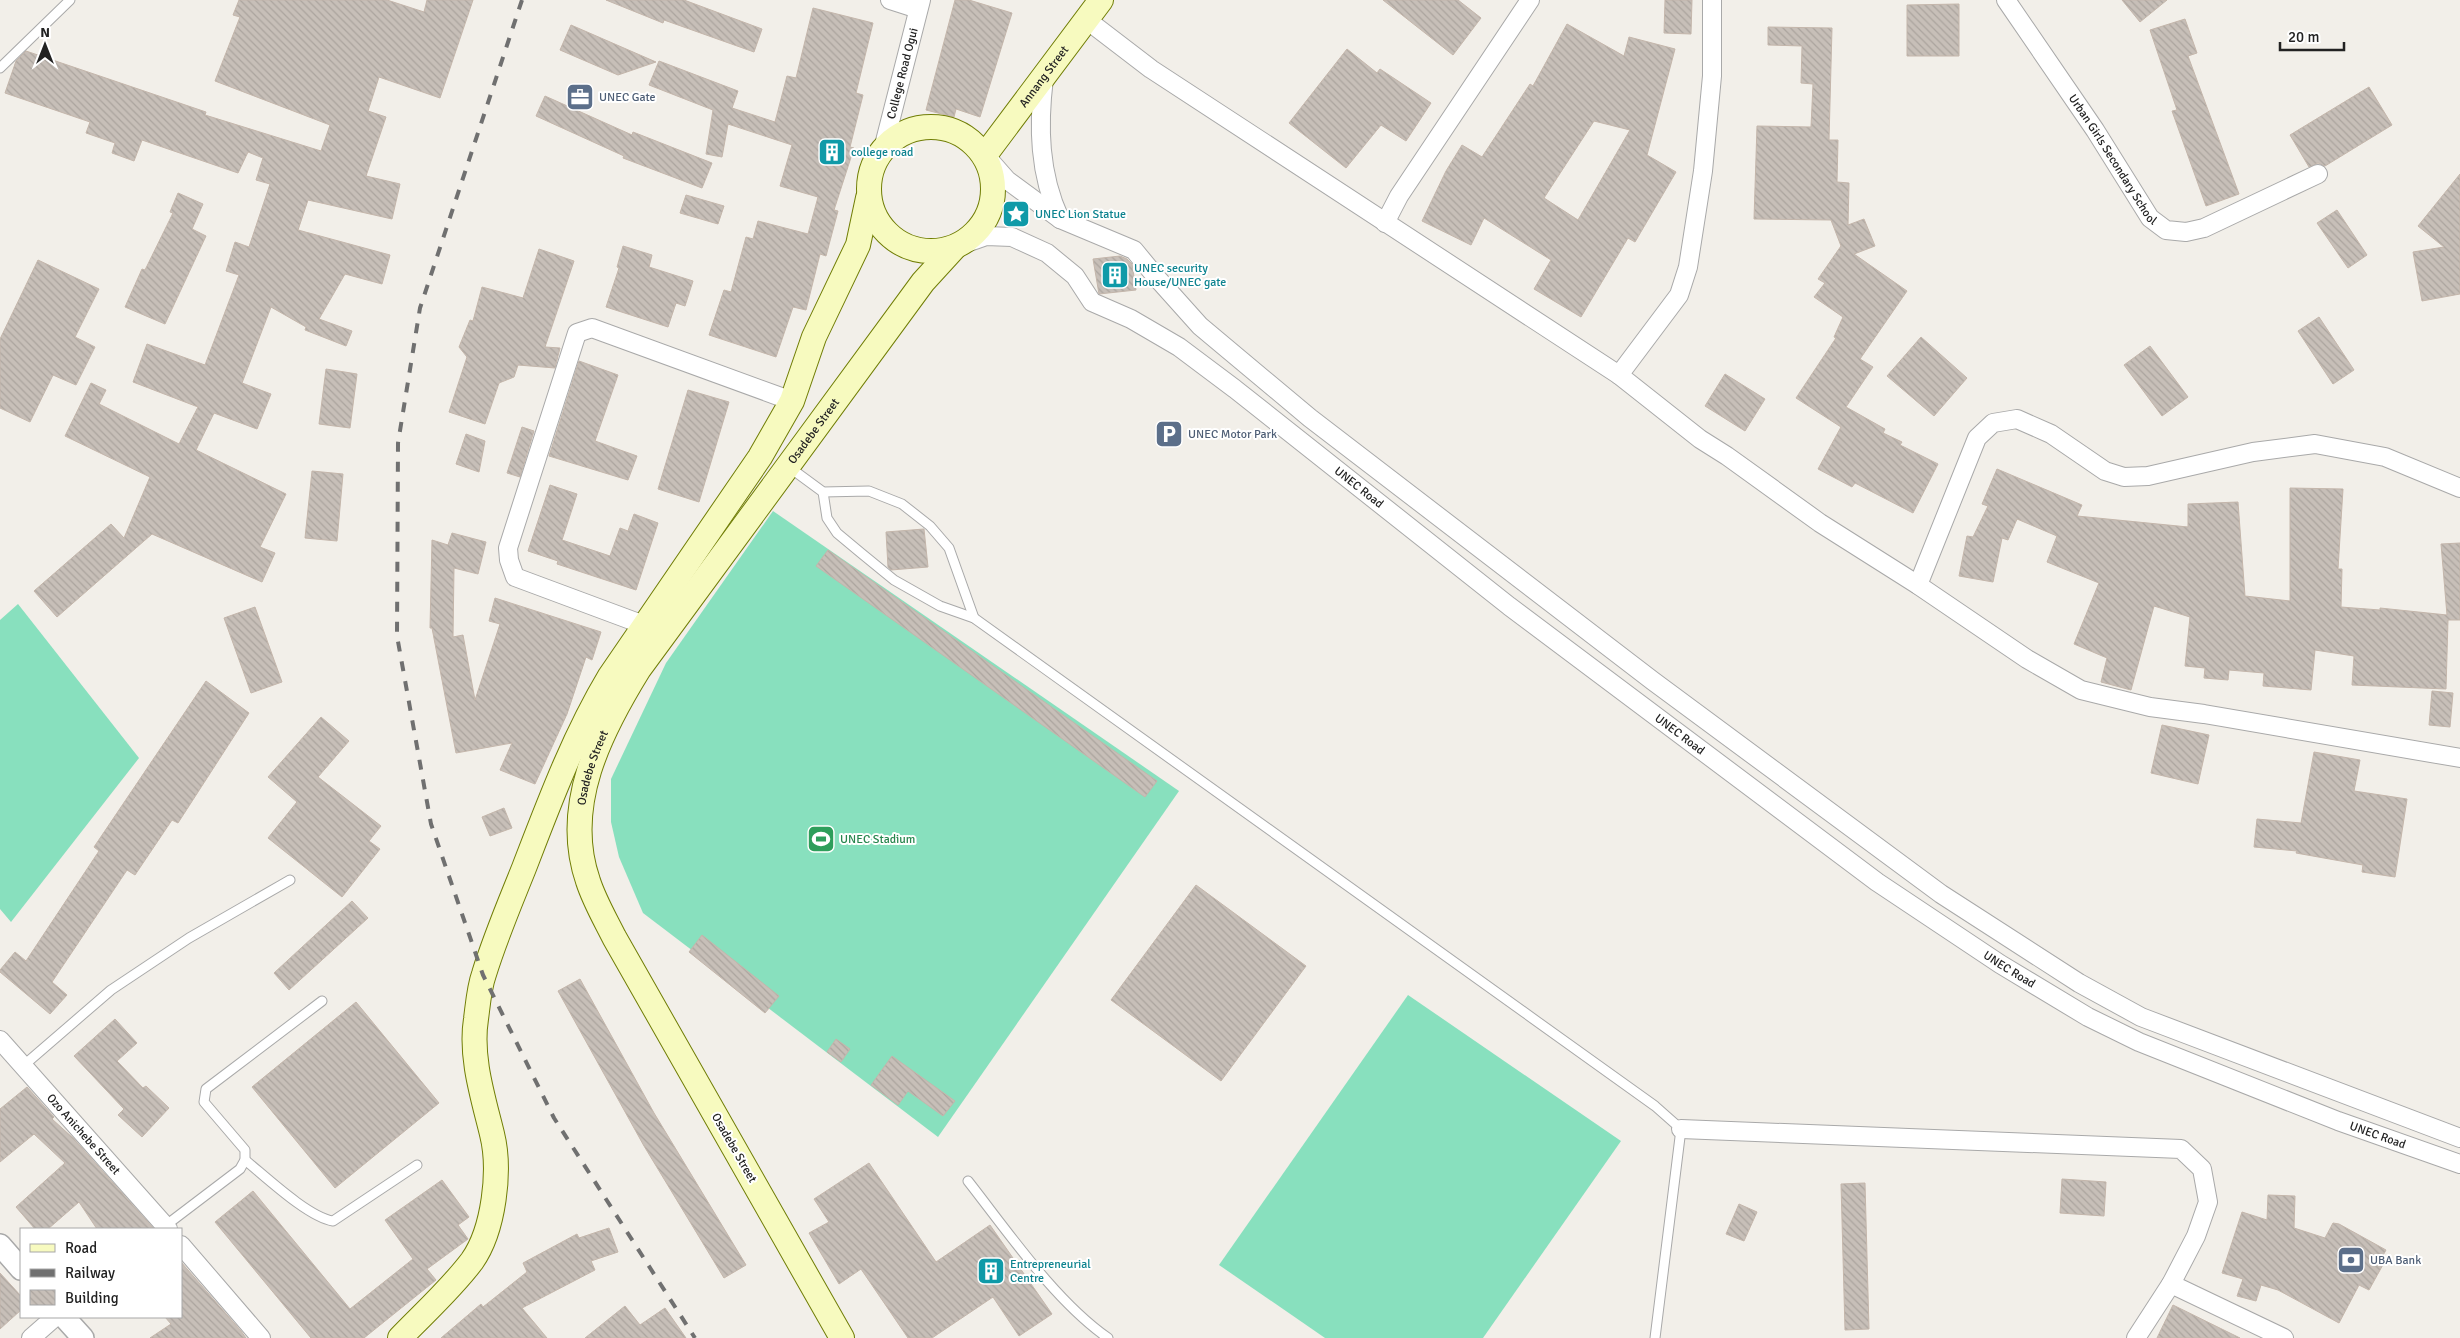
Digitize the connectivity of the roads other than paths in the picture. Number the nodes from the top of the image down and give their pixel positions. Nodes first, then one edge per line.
1 (70, 0) edge
2 (890, 0) edge
3 (1101, 0) edge
4 (1530, 0) edge
5 (1712, 0) edge
6 (2006, 0) edge
7 (920, 4) edge
8 (1087, 20) junction
9 (0, 68) edge
10 (1044, 78) junction
11 (883, 148) junction
12 (986, 155) junction
13 (2318, 174) dead end
14 (868, 198) junction
15 (1060, 219) junction
16 (1384, 223) junction
17 (955, 247) junction
18 (1619, 375) junction
19 (792, 401) junction
20 (789, 468) junction
21 (2460, 488) edge
22 (823, 492) junction
23 (1528, 585) junction
24 (1918, 585) junction
25 (1509, 606) junction
26 (974, 618) junction
27 (644, 625) junction
28 (2460, 758) edge
29 (544, 815) junction
30 (579, 830) junction
31 (290, 880) dead end
32 (322, 1001) dead end
33 (0, 1040) edge
34 (23, 1066) junction
35 (1681, 1129) junction
36 (2460, 1138) edge
37 (245, 1160) junction
38 (2460, 1164) edge
39 (417, 1165) dead end
40 (968, 1181) dead end
41 (166, 1228) edge
42 (0, 1245) edge
43 (182, 1246) edge
44 (20, 1268) edge
45 (2171, 1284) junction
46 (54, 1318) edge
47 (65, 1318) edge
48 (31, 1338) edge
49 (83, 1338) edge
50 (262, 1338) edge
51 (400, 1338) edge
52 (842, 1338) edge
53 (1108, 1338) edge
54 (1655, 1338) edge
55 (2136, 1338) edge
56 (2284, 1338) edge

1 - 9 lane
2 - 7 street
3 - 8 main road, Annang Street
4 - 16 street
5 - 18 street
6 - 13 street, Urban Girls Secondary School
7 - 11 street, College Road Ogui
8 - 10 main road, Annang Street
8 - 16 street
10 - 12 main road, Annang Street
10 - 15 street
11 - 12 main road
11 - 14 main road
12 - 15 street, UNEC Road
12 - 17 main road
14 - 17 main road
14 - 19 main road, Osadebe Street
15 - 23 street, UNEC Road
16 - 18 street
17 - 20 main road, Osadebe Street
17 - 25 street, UNEC Road
18 - 24 street
19 - 27 main road, Osadebe Street
19 - 27 street
20 - 22 lane
20 - 30 main road, Osadebe Street
21 - 24 street
22 - 26 lane
22 - 26 lane
23 - 25 street
23 - 36 street, UNEC Road
24 - 28 street
25 - 38 street, UNEC Road
26 - 35 lane
27 - 29 main road, Osadebe Street
29 - 30 main road
29 - 51 main road, Osadebe Street
30 - 52 main road, Osadebe Street
31 - 34 lane
32 - 37 lane
33 - 34 street, Ozo Anichebe Street
34 - 41 street, Ozo Anichebe Street
35 - 45 street
35 - 54 lane
37 - 39 lane
37 - 41 lane
40 - 53 lane
42 - 44 street
43 - 50 street
45 - 55 street
45 - 56 street
46 - 48 street
47 - 49 street

